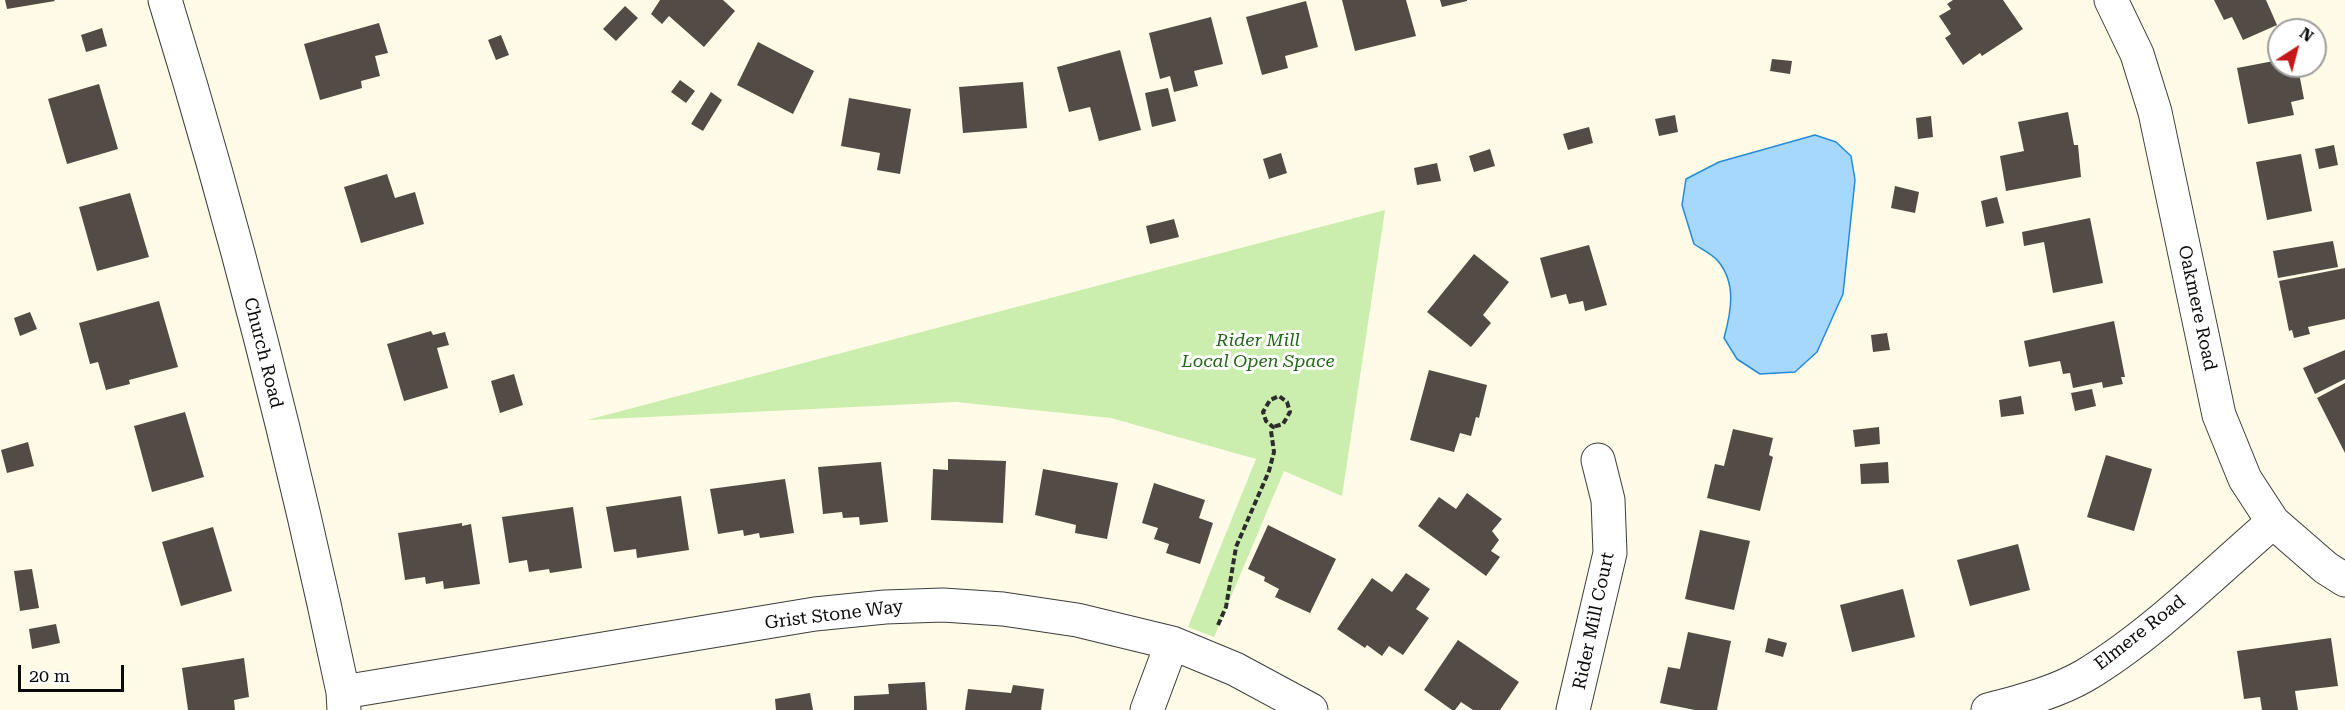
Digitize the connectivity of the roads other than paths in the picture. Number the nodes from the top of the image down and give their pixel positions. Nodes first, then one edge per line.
1 (165, 0) edge
2 (2110, 0) edge
3 (1598, 460) dead end
4 (2273, 522) junction
5 (2345, 580) edge
6 (1172, 643) junction
7 (343, 701) edge
8 (1147, 710) edge
9 (1311, 710) edge
10 (1574, 710) edge
11 (1988, 710) edge

1 - 7 street, Church Road
2 - 4 street, Oakmere Road
3 - 10 street, Rider Mill Court
4 - 5 street, Oakmere Road
4 - 11 street, Elmere Road
6 - 7 street, Grist Stone Way
6 - 8 street
6 - 9 street, Grist Stone Way

